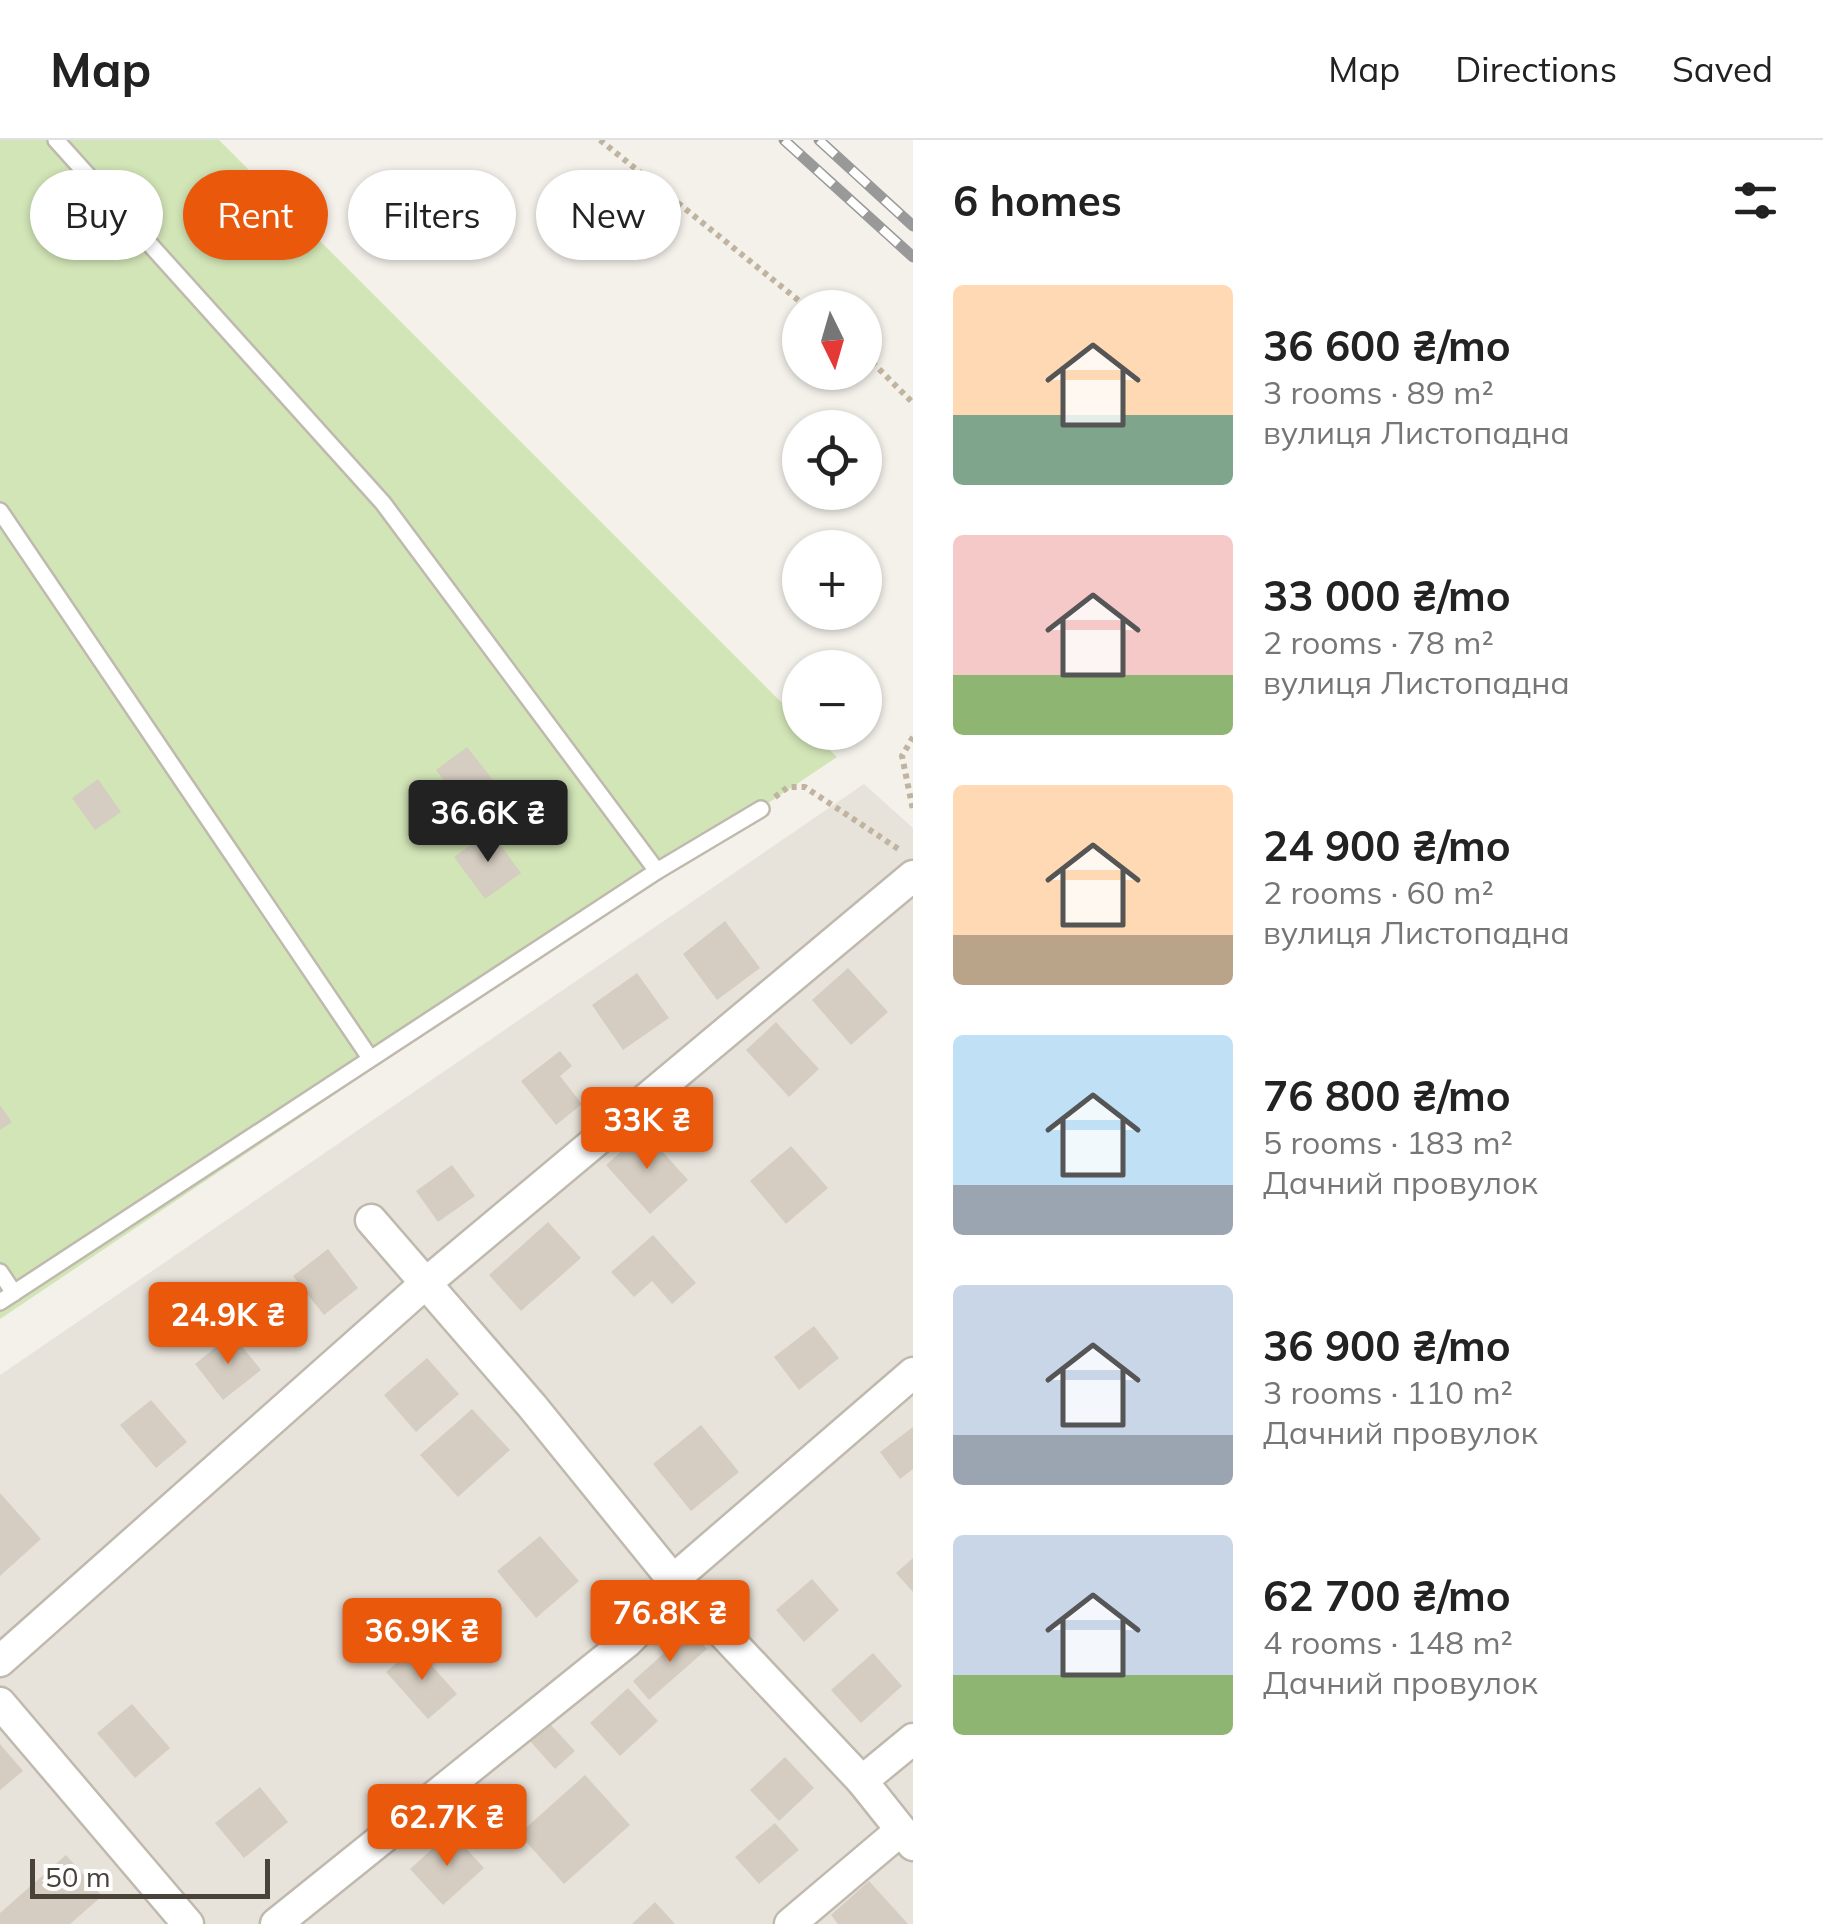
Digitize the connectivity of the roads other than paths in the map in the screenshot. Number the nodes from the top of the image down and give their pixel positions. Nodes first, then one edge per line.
1 (56, 140) edge
2 (0, 511) edge
3 (761, 809) road end
4 (657, 871) junction
5 (913, 876) edge
6 (370, 1058) junction
7 (371, 1220) dead end
8 (0, 1272) edge
9 (426, 1284) junction
10 (7, 1297) edge
11 (913, 1373) edge
12 (672, 1580) junction
13 (0, 1661) edge
14 (0, 1703) edge
15 (913, 1739) edge
16 (862, 1781) junction
17 (907, 1838) edge
18 (188, 1924) edge
19 (276, 1924) edge
20 (790, 1924) edge

1 - 4 lane
2 - 6 lane
3 - 4 lane
4 - 6 lane
5 - 9 street
6 - 10 lane
7 - 9 street
8 - 10 lane
9 - 12 street
9 - 13 street
11 - 12 street
12 - 16 street
12 - 19 street
14 - 18 street
15 - 16 street
16 - 17 street
17 - 20 street

